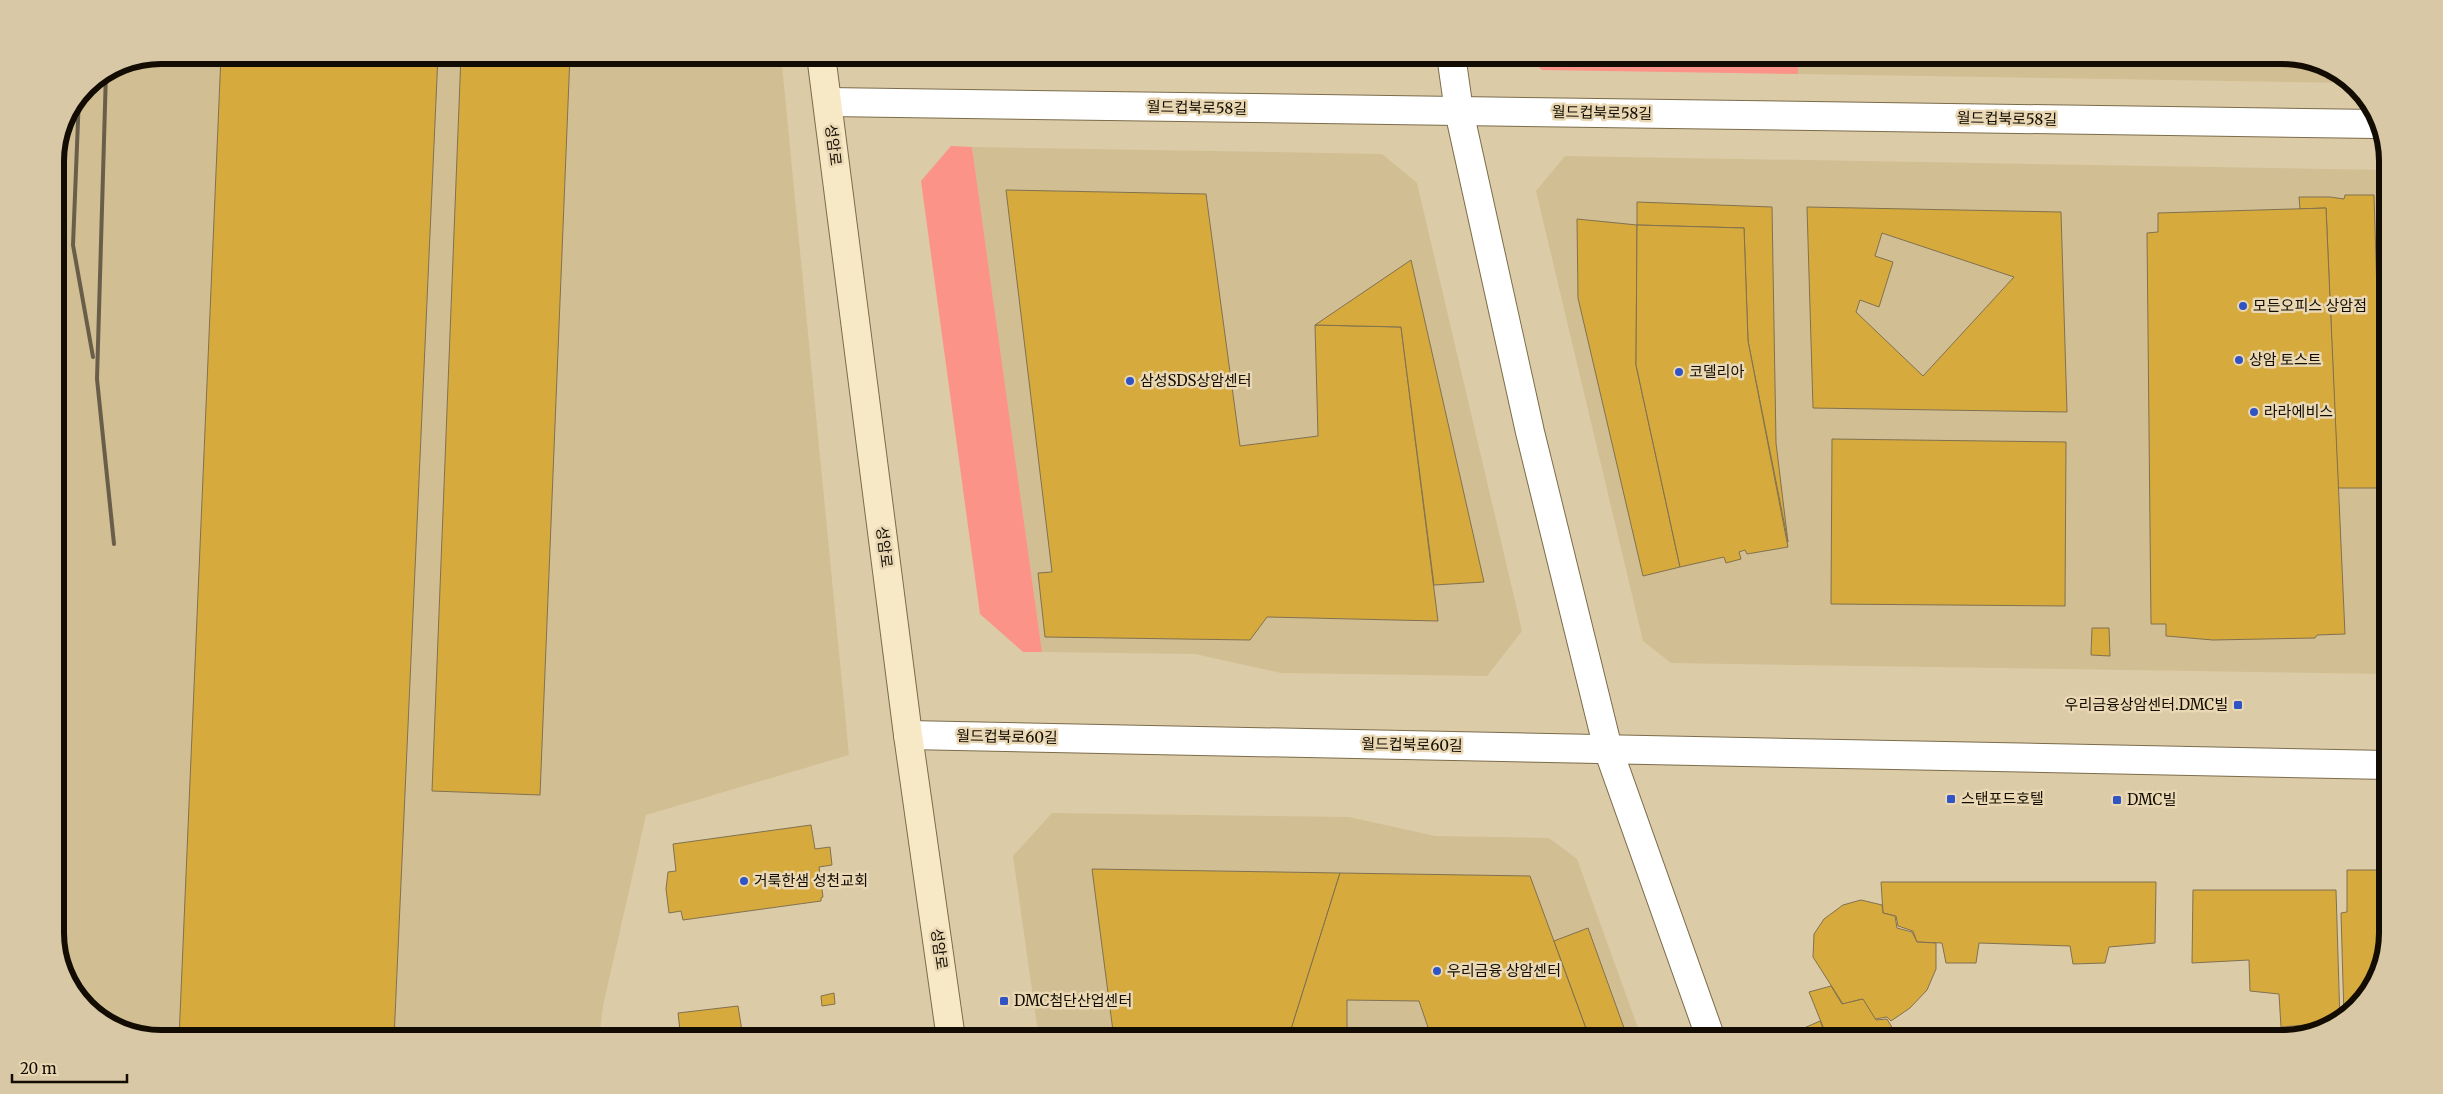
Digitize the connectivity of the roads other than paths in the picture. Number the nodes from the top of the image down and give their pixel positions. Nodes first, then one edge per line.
1 (822, 64) edge
2 (1452, 64) edge
3 (828, 102) junction
4 (1459, 112) junction
5 (2372, 124) edge
6 (908, 735) junction
7 (1608, 749) junction
8 (2379, 765) edge
9 (950, 1030) edge
10 (1708, 1030) edge

1 - 3 main road, 성암로
2 - 4 street
3 - 4 street, 월드컵북로58길
3 - 6 main road, 성암로
4 - 5 street, 월드컵북로58길
4 - 7 street
6 - 7 street, 월드컵북로60길
6 - 9 main road, 성암로
7 - 8 street, 월드컵북로60길
7 - 10 street

